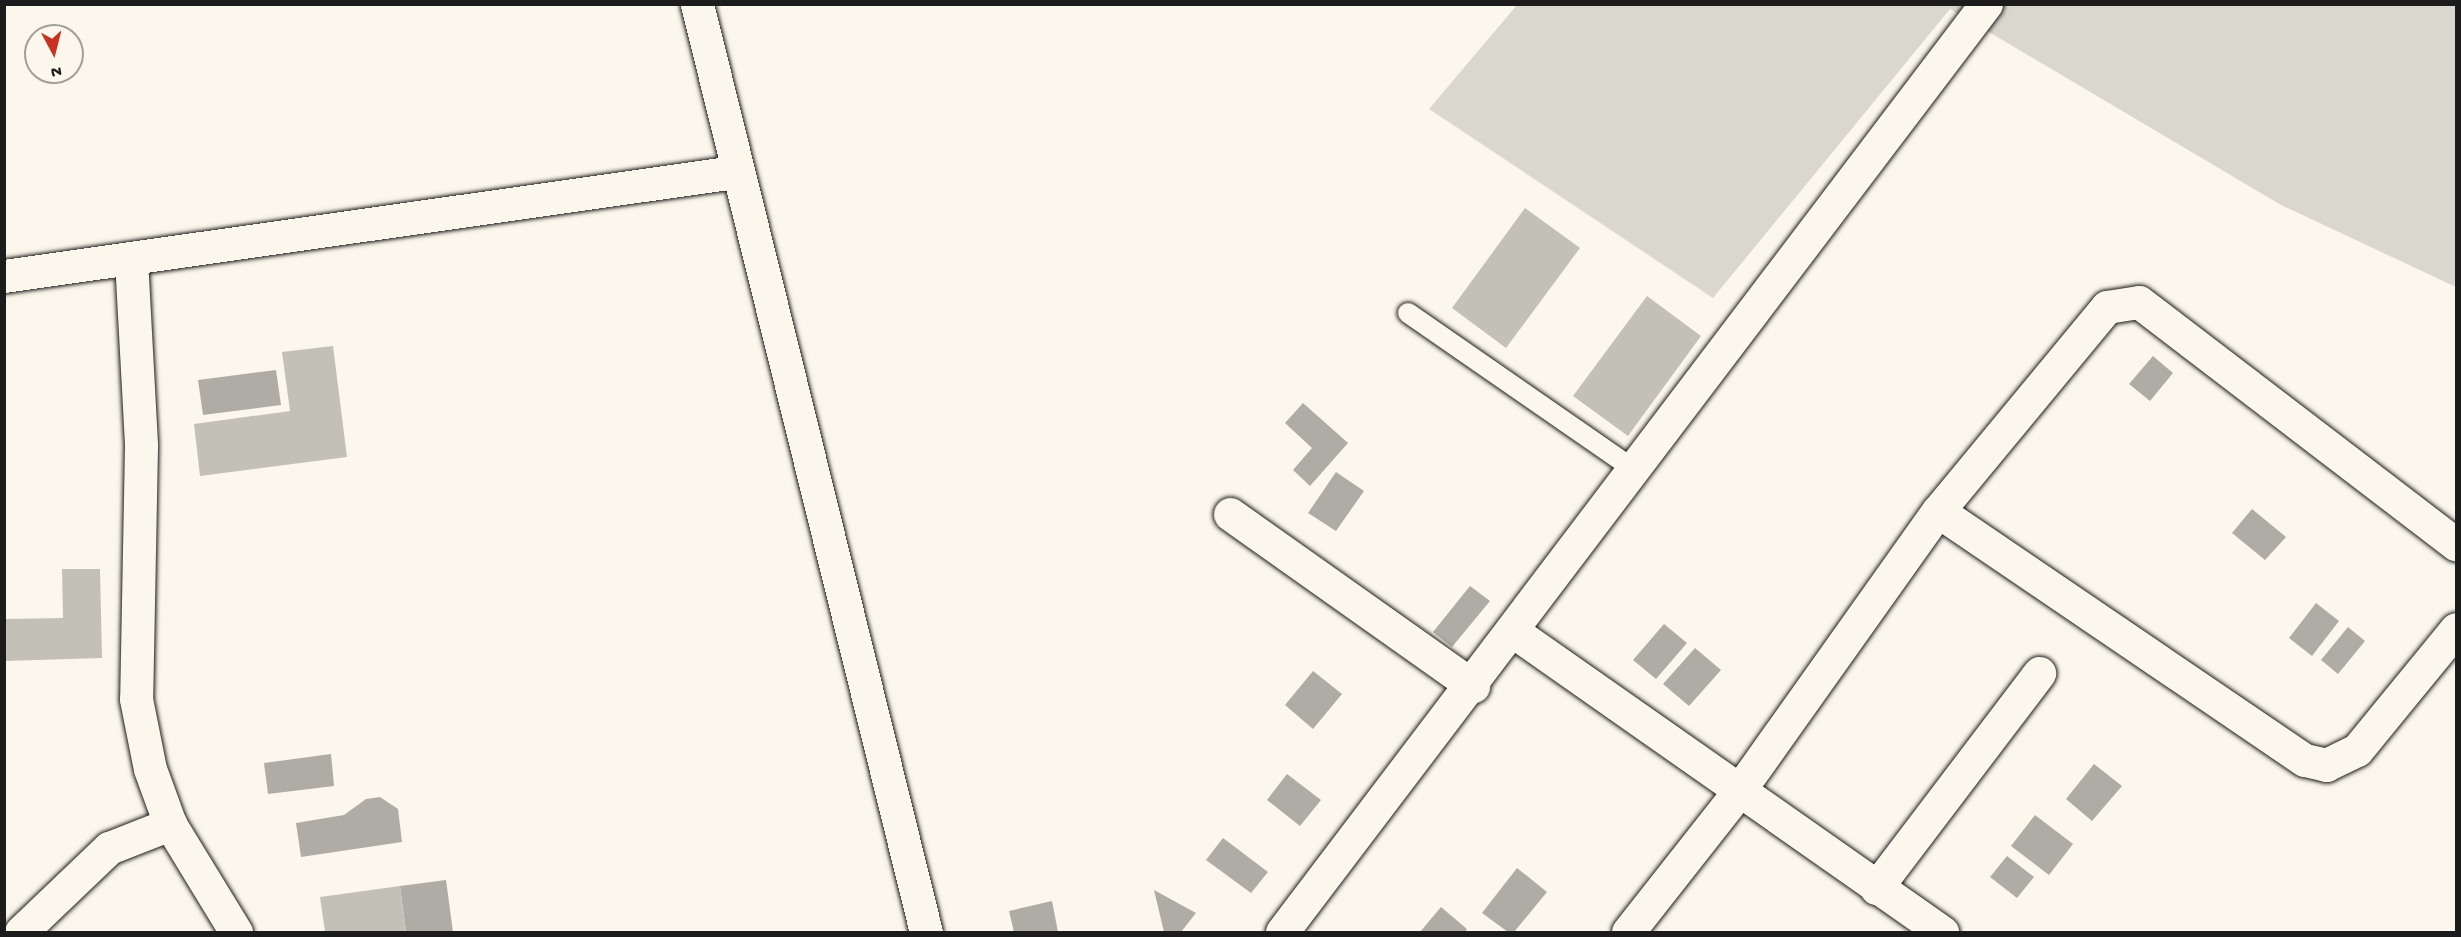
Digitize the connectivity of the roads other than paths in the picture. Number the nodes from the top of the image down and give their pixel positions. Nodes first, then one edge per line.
1 (697, 4) edge
2 (1986, 4) edge
3 (735, 172) junction
4 (131, 259) junction
5 (4, 276) edge
6 (1408, 312) dead end
7 (1636, 471) junction
8 (1938, 511) junction
9 (1230, 514) dead end
10 (2457, 544) edge
11 (2457, 629) edge
12 (1514, 632) junction
13 (2039, 673) dead end
14 (1473, 686) junction
15 (1738, 792) junction
16 (170, 824) junction
17 (1876, 888) junction
18 (21, 933) edge
19 (236, 933) edge
20 (926, 933) edge
21 (1282, 933) edge
22 (1628, 933) edge
23 (1942, 933) edge

1 - 3 street
2 - 7 street
3 - 4 street
3 - 20 street
4 - 5 street
4 - 16 street
6 - 7 lane
7 - 12 street
8 - 10 street
8 - 11 street
8 - 15 street
9 - 14 street
12 - 14 street
12 - 15 street
13 - 17 street
14 - 21 street
15 - 17 street
15 - 22 street
16 - 18 street
16 - 19 street
17 - 23 street

